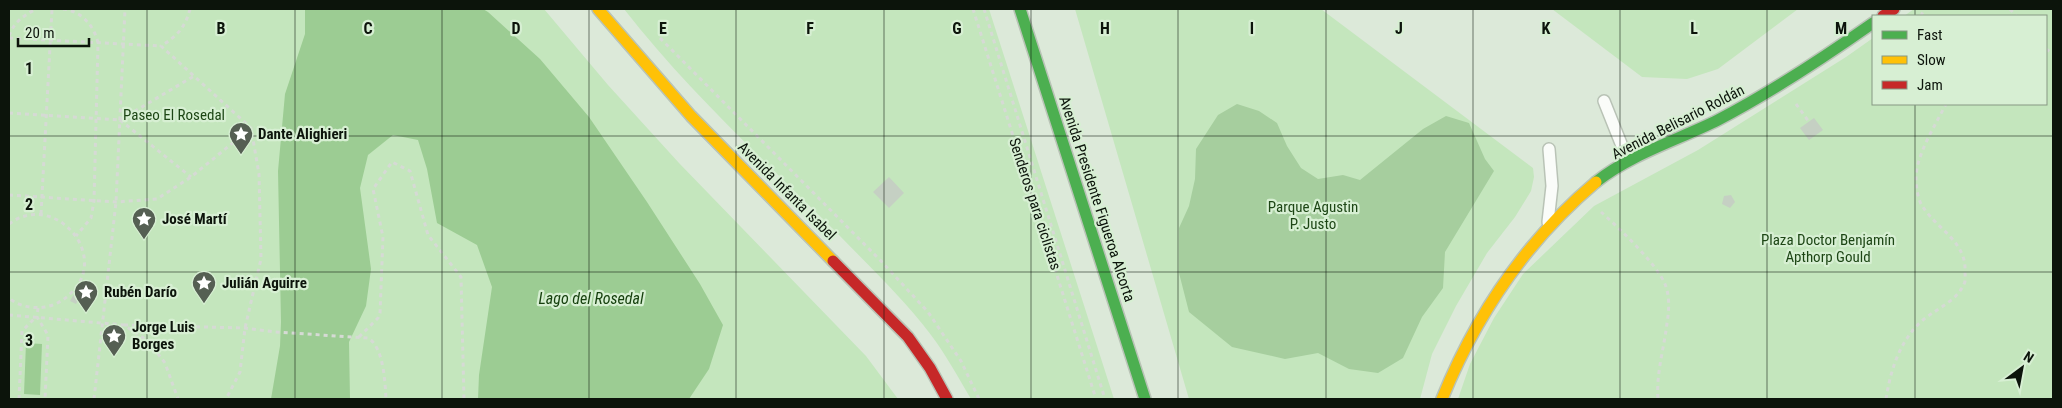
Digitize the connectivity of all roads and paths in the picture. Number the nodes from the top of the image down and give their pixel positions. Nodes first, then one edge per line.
1 (36, 9) edge
2 (52, 9) edge
3 (62, 9) edge
4 (124, 9) edge
5 (190, 9) edge
6 (598, 9) edge
7 (973, 9) edge
8 (984, 9) edge
9 (1020, 9) edge
10 (1872, 24) edge
11 (655, 33) dead end
12 (9, 37) edge
13 (51, 40) junction
14 (98, 43) junction
15 (122, 44) junction
16 (161, 46) junction
17 (194, 76) junction
18 (1604, 101) dead end
19 (1946, 105) edge
20 (9, 113) edge
21 (46, 116) junction
22 (97, 119) junction
23 (120, 120) junction
24 (251, 128) junction
25 (1549, 149) dead end
26 (1628, 161) junction
27 (191, 177) junction
28 (1584, 194) junction
29 (9, 195) edge
30 (42, 198) junction
31 (94, 201) junction
32 (116, 202) junction
33 (41, 214) junction
34 (9, 224) edge
35 (1548, 228) junction
36 (76, 236) junction
37 (9, 298) edge
38 (38, 308) junction
39 (9, 315) edge
40 (37, 317) junction
41 (102, 323) junction
42 (124, 325) junction
43 (245, 328) junction
44 (359, 337) junction
45 (19, 399) edge
46 (45, 399) edge
47 (94, 399) edge
48 (178, 399) edge
49 (226, 399) edge
50 (386, 399) edge
51 (464, 399) edge
52 (947, 399) edge
53 (979, 399) edge
54 (1096, 399) edge
55 (1105, 399) edge
56 (1145, 399) edge
57 (1442, 399) edge
58 (1658, 399) edge
59 (1886, 399) edge

1 - 12 path
2 - 13 path
3 - 14 path
4 - 15 path
5 - 16 path
6 - 52 street, Avenida Infanta Isabel
7 - 54 path, Senderos para ciclistas
8 - 55 path
9 - 56 street, Avenida Presidente Figueroa Alcorta
10 - 26 street, Avenida Belisario Roldán
11 - 53 path
12 - 13 path
13 - 14 path
13 - 21 path
14 - 15 path
14 - 22 path
15 - 16 path
15 - 23 path
16 - 17 path
17 - 23 path
17 - 24 path
18 - 26 lane
19 - 59 path
20 - 21 path
21 - 22 path
21 - 30 path
22 - 23 path
22 - 31 path
23 - 27 path
23 - 32 path
24 - 27 path
24 - 43 path
25 - 35 lane
26 - 28 street, Avenida Belisario Roldán
27 - 32 path
28 - 35 street, Avenida Belisario Roldán
28 - 58 path
29 - 30 path
30 - 31 path
30 - 33 path
31 - 32 path
31 - 36 path
32 - 41 path
33 - 34 path
33 - 36 path
35 - 57 street, Avenida Belisario Roldán
36 - 38 path
37 - 38 path
38 - 40 path
39 - 40 path
40 - 41 path
40 - 45 path
40 - 46 path
41 - 42 path
41 - 47 path
42 - 43 path
42 - 48 path
43 - 44 path
43 - 49 path
44 - 50 path
44 - 51 path

